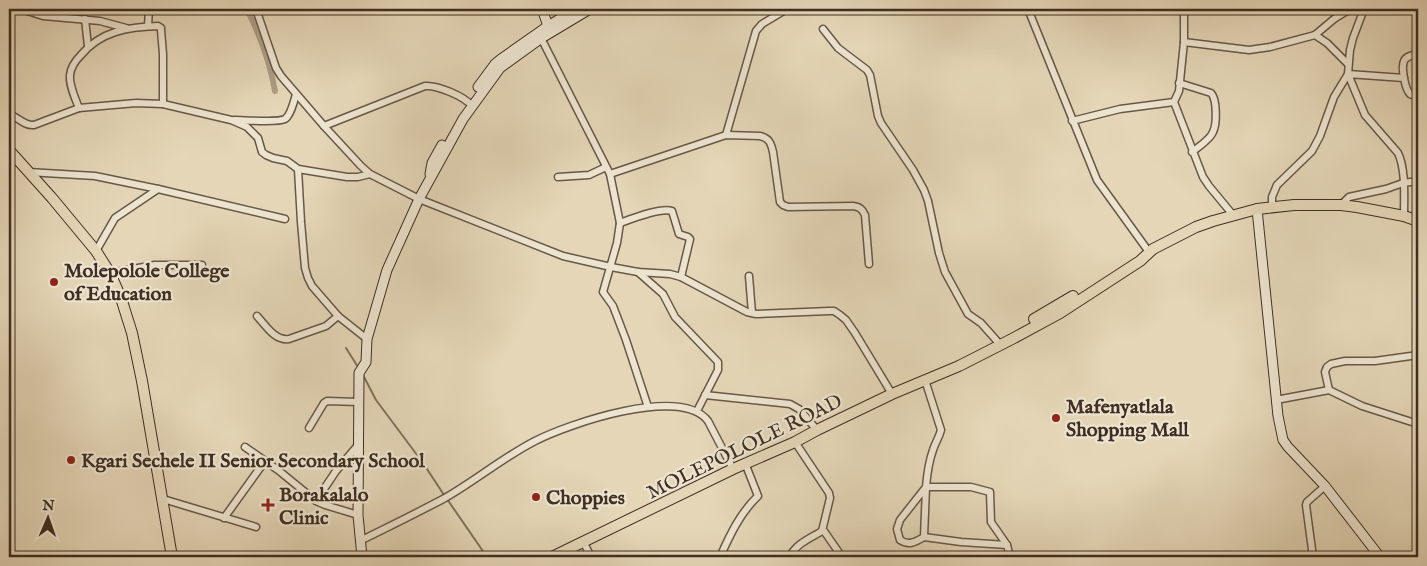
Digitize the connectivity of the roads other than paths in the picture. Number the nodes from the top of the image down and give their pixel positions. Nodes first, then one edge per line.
1 (21, 9) edge
2 (149, 9) edge
3 (256, 9) edge
4 (542, 9) edge
5 (576, 9) edge
6 (590, 9) edge
7 (787, 9) edge
8 (1028, 9) edge
9 (1184, 9) edge
10 (1268, 9) edge
11 (1285, 9) edge
12 (1350, 9) edge
13 (1364, 9) edge
14 (85, 19) junction
15 (148, 26) junction
16 (548, 26) junction
17 (126, 28) junction
18 (823, 29) dead end
19 (540, 35) junction
20 (1315, 35) junction
21 (1184, 42) junction
22 (88, 46) junction
23 (1418, 54) edge
24 (1348, 64) junction
25 (1348, 74) junction
26 (1404, 78) junction
27 (1179, 83) junction
28 (296, 94) junction
29 (1418, 97) edge
30 (1174, 102) junction
31 (470, 103) junction
32 (163, 104) junction
33 (78, 108) junction
34 (9, 114) edge
35 (231, 120) junction
36 (1072, 122) junction
37 (324, 126) junction
38 (726, 135) junction
39 (9, 150) edge
40 (1192, 152) junction
41 (606, 168) junction
42 (298, 169) junction
43 (28, 172) junction
44 (370, 174) junction
45 (610, 174) junction
46 (558, 177) dead end
47 (1418, 181) edge
48 (1403, 183) junction
49 (158, 189) junction
50 (419, 199) junction
51 (1342, 205) junction
52 (1272, 207) junction
53 (1257, 209) junction
54 (1233, 215) junction
55 (1404, 216) junction
56 (285, 219) dead end
57 (1418, 221) edge
58 (620, 223) junction
59 (96, 251) junction
60 (1147, 253) junction
61 (869, 264) dead end
62 (202, 265) dead end
63 (611, 267) junction
64 (638, 272) junction
65 (110, 273) junction
66 (750, 276) dead end
67 (681, 277) junction
68 (752, 314) junction
69 (257, 316) dead end
70 (338, 316) junction
71 (367, 338) junction
72 (997, 341) junction
73 (1418, 355) edge
74 (925, 380) junction
75 (1329, 390) junction
76 (892, 394) junction
77 (705, 395) junction
78 (1276, 400) junction
79 (359, 402) junction
80 (648, 407) junction
81 (697, 411) junction
82 (1418, 424) edge
83 (309, 428) dead end
84 (817, 430) junction
85 (795, 442) junction
86 (359, 444) junction
87 (245, 447) dead end
88 (266, 461) junction
89 (745, 463) junction
90 (733, 469) junction
91 (1325, 486) junction
92 (926, 487) junction
93 (163, 499) junction
94 (316, 501) junction
95 (358, 515) junction
96 (224, 518) junction
97 (256, 527) dead end
98 (822, 530) junction
99 (924, 538) junction
100 (360, 542) junction
101 (584, 543) junction
102 (1007, 545) junction
103 (172, 557) edge
104 (362, 557) edge
105 (552, 557) edge
106 (591, 557) edge
107 (720, 557) edge
108 (790, 557) edge
109 (842, 557) edge
110 (1010, 557) edge
111 (1313, 557) edge
112 (1380, 557) edge

1 - 14 street
2 - 15 street
3 - 28 street
4 - 16 street
5 - 16 street
6 - 19 street
7 - 38 street
8 - 36 street
9 - 21 street
10 - 11 street
12 - 20 street
13 - 24 street
14 - 17 street
14 - 22 street
15 - 17 street
15 - 32 street
16 - 19 street
17 - 22 street
18 - 72 street
19 - 31 street
19 - 41 street
20 - 21 street
20 - 24 street
21 - 27 street
22 - 33 street
23 - 26 street
24 - 25 street
25 - 26 street
25 - 48 street
25 - 52 street
26 - 29 street
27 - 30 street
27 - 40 street
28 - 35 street
28 - 37 street
30 - 36 street
30 - 40 street
31 - 37 street
31 - 50 street
32 - 33 street
32 - 35 street
33 - 34 street
35 - 42 street
36 - 60 street
37 - 44 street
38 - 45 street
38 - 61 street
39 - 43 main road
40 - 54 street
41 - 45 street
41 - 46 street
42 - 44 street
42 - 70 street
43 - 49 street
43 - 59 main road
44 - 50 street
45 - 58 street
47 - 48 street
48 - 51 street
48 - 55 street
49 - 56 street
49 - 59 street
50 - 63 street
50 - 71 street
51 - 52 main road, MOLEPOLOLE ROAD
51 - 55 main road, MOLEPOLOLE ROAD
52 - 53 main road, MOLEPOLOLE ROAD
53 - 54 main road, MOLEPOLOLE ROAD
53 - 78 street
54 - 60 main road, MOLEPOLOLE ROAD
55 - 57 main road, MOLEPOLOLE ROAD
58 - 63 street
58 - 67 street
59 - 65 main road
60 - 72 main road, MOLEPOLOLE ROAD
60 - 74 main road, MOLEPOLOLE ROAD
62 - 65 street
63 - 64 street
63 - 80 street
64 - 67 street
64 - 77 street
65 - 93 main road
66 - 68 street
67 - 68 street
68 - 76 street
69 - 70 street
70 - 71 street
71 - 79 street
72 - 74 main road, MOLEPOLOLE ROAD
73 - 75 street
74 - 76 main road, MOLEPOLOLE ROAD
74 - 92 street
75 - 78 street
75 - 82 street
76 - 84 main road, MOLEPOLOLE ROAD
77 - 81 street
77 - 84 street
78 - 91 street
79 - 83 street
79 - 86 street
80 - 81 street
80 - 100 street
81 - 90 street
84 - 85 main road, MOLEPOLOLE ROAD
85 - 89 main road, MOLEPOLOLE ROAD
85 - 98 street
86 - 94 street
86 - 95 street
87 - 88 street
88 - 94 street
88 - 96 street
89 - 90 main road, MOLEPOLOLE ROAD
89 - 107 street
90 - 101 main road, MOLEPOLOLE ROAD
91 - 111 street
91 - 112 street
92 - 99 street
92 - 99 street
92 - 102 street
93 - 96 street
93 - 103 main road
94 - 95 street
95 - 100 street
96 - 97 street
98 - 108 street
98 - 109 street
99 - 102 street
100 - 104 street
101 - 105 main road, MOLEPOLOLE ROAD
101 - 106 street
102 - 110 street

